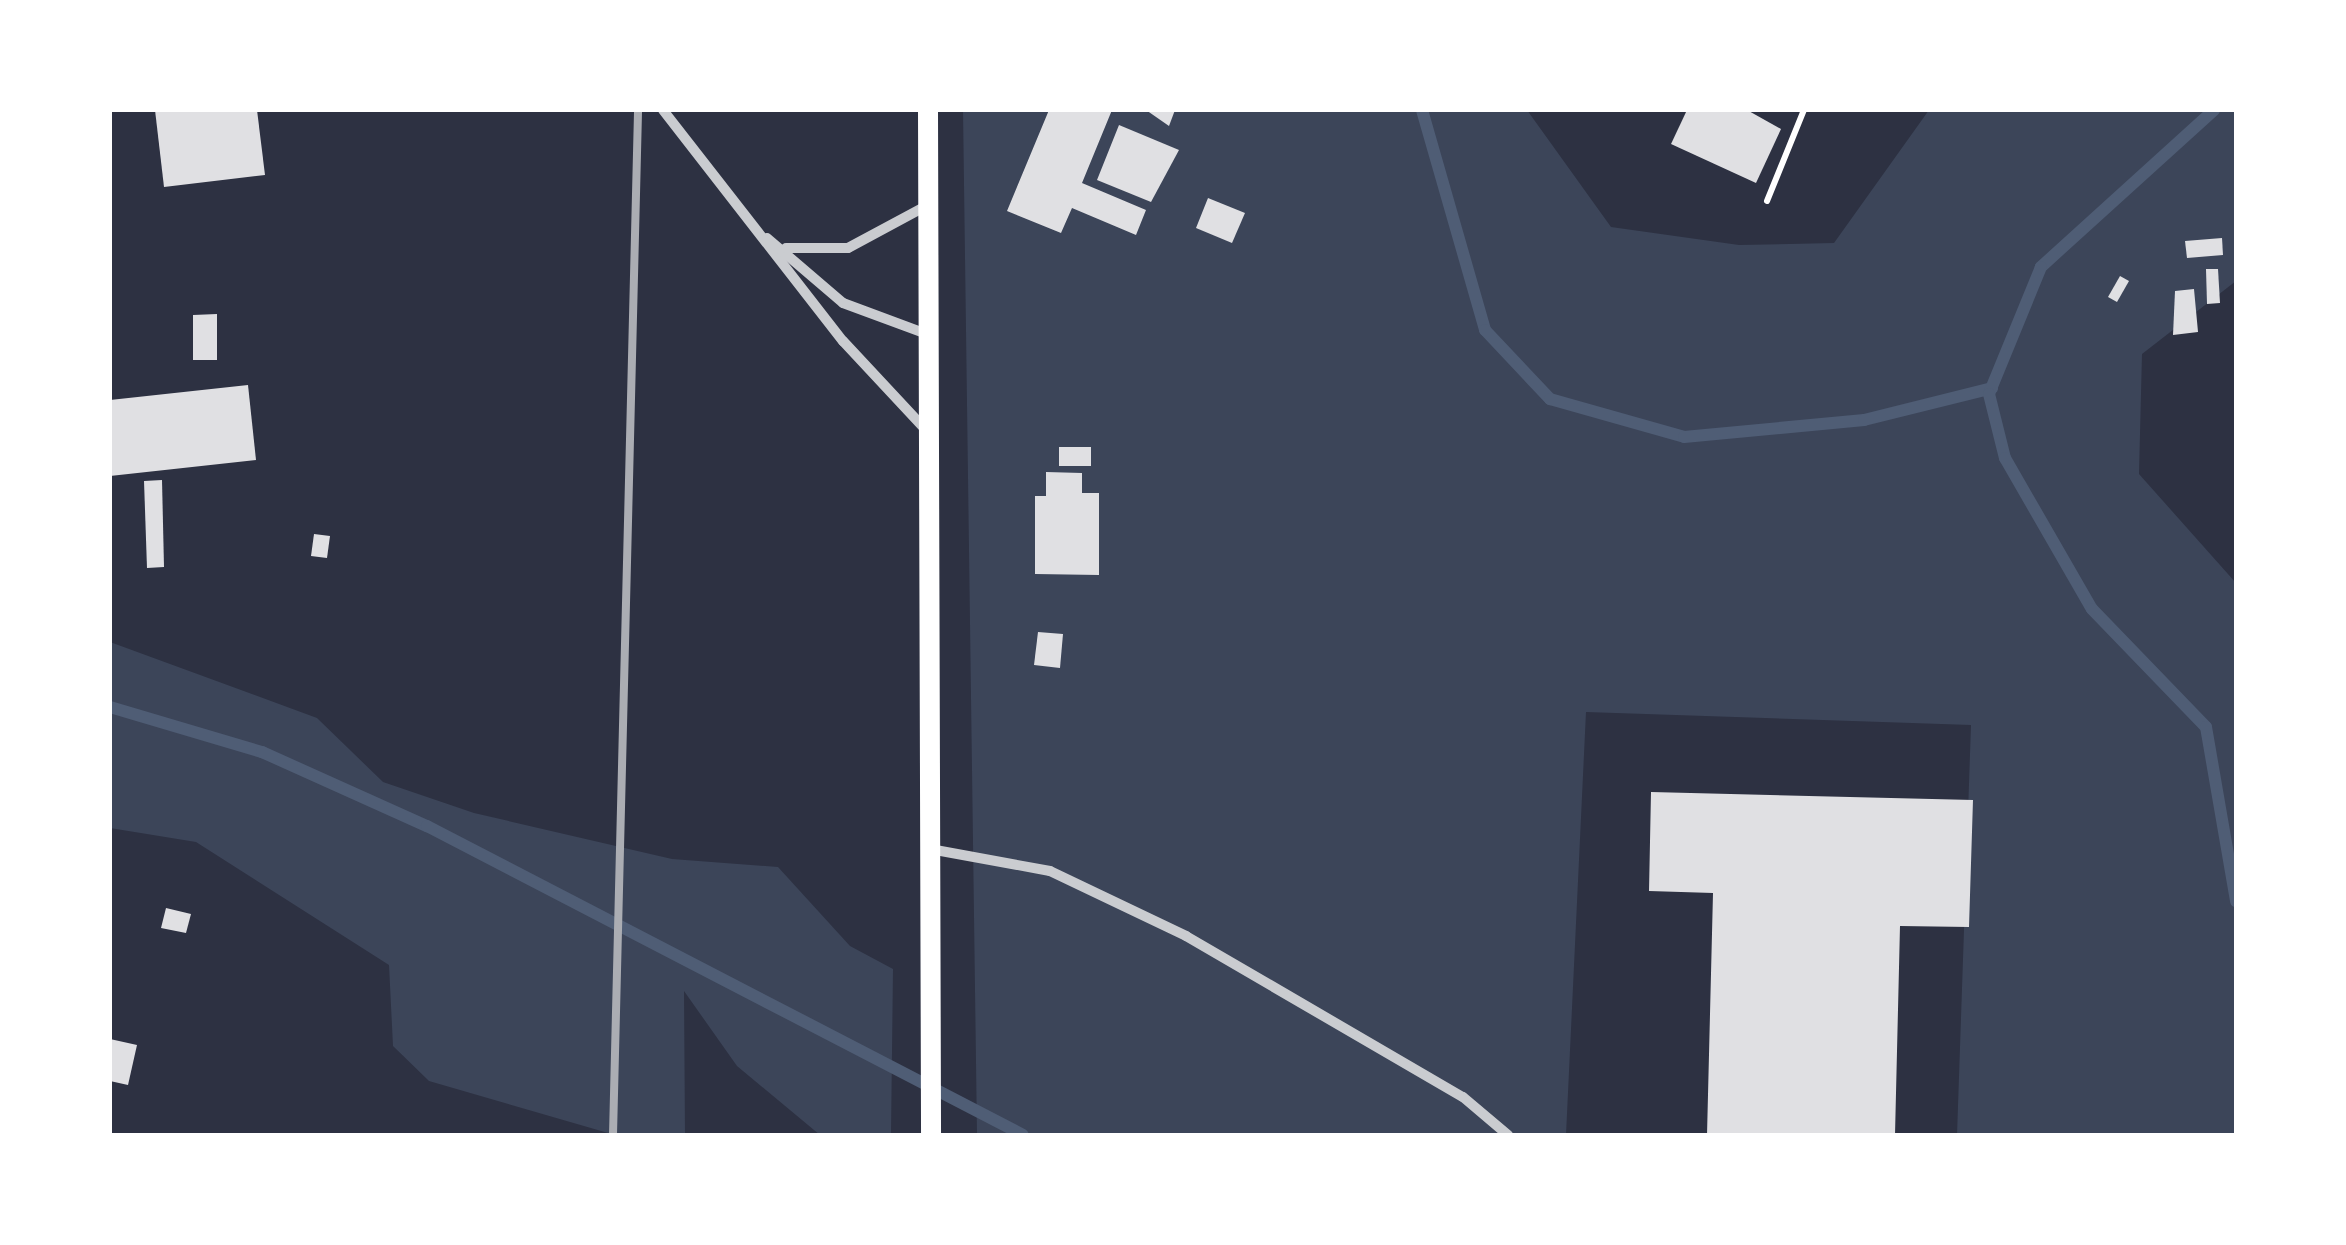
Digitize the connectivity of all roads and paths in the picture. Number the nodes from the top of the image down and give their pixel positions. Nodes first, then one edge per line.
1 (664, 110) edge
2 (928, 110) edge
3 (1804, 110) edge
4 (1767, 201) dead end
5 (926, 206) junction
6 (762, 235) junction
7 (786, 248) junction
8 (924, 333) junction
9 (925, 429) junction
10 (929, 849) junction
11 (931, 1131) edge
12 (1508, 1135) edge

1 - 6 street
2 - 5 main road
3 - 4 path
5 - 7 street
5 - 8 main road
6 - 7 street
6 - 9 street
7 - 8 street
8 - 9 main road
9 - 10 main road
10 - 11 main road
10 - 12 street

